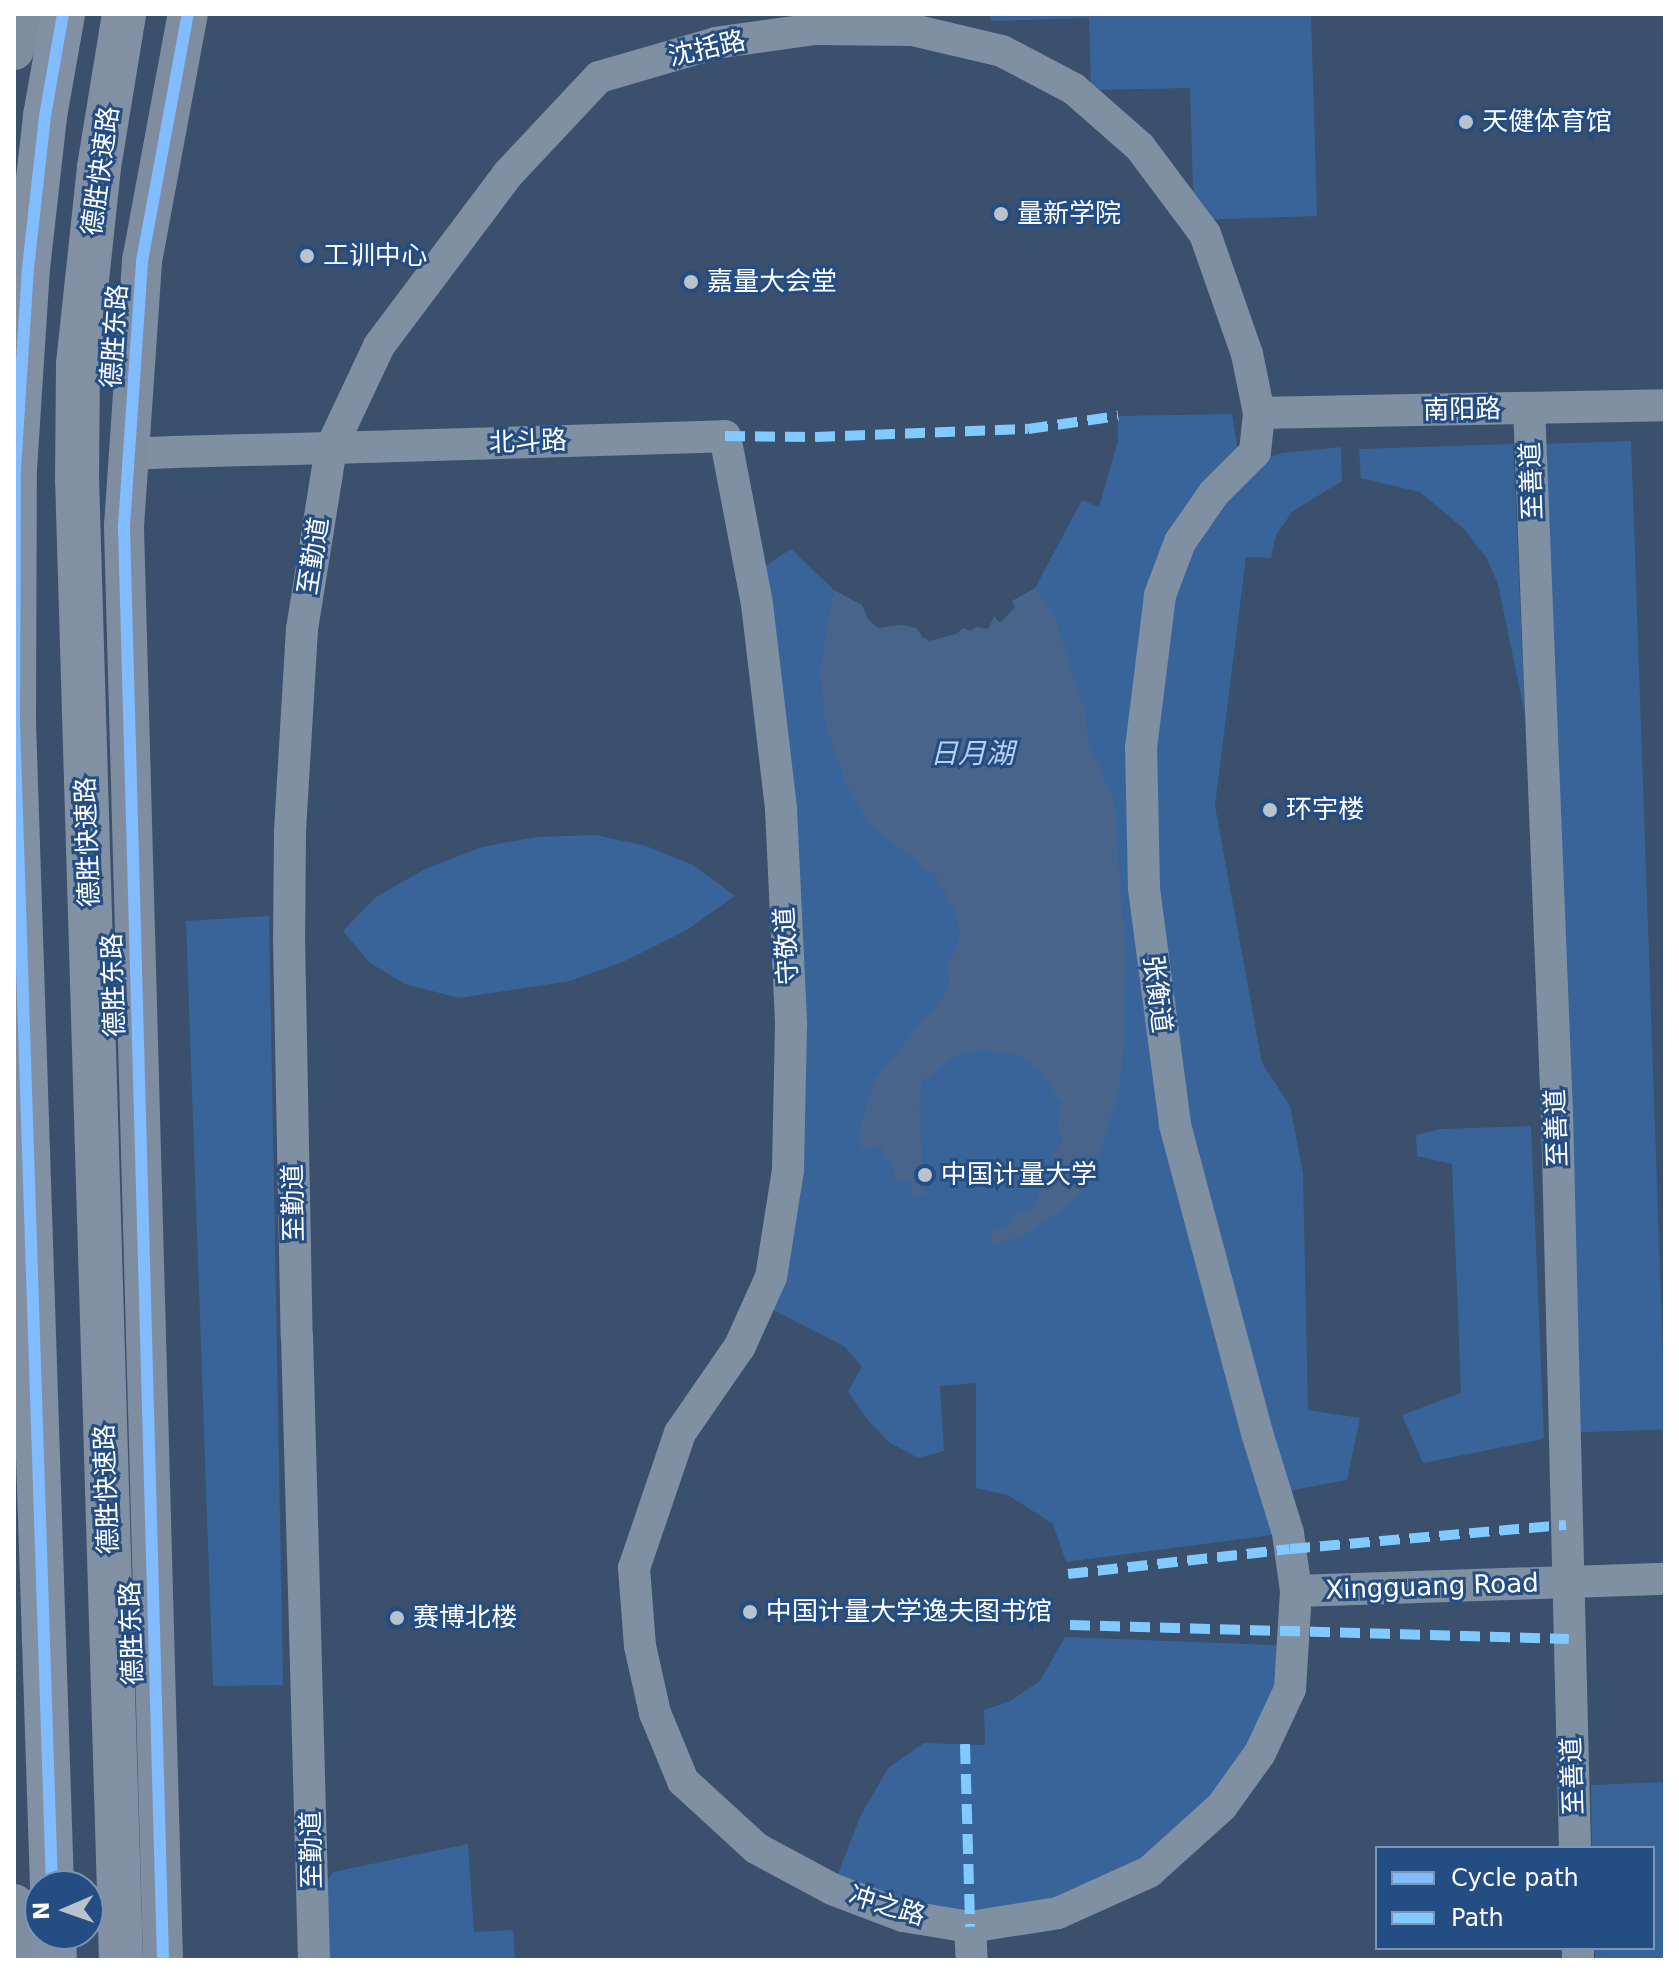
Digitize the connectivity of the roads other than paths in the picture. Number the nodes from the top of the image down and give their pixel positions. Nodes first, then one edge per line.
1 (23, 14) edge
2 (63, 14) edge
3 (124, 14) edge
4 (188, 14) edge
5 (14, 50) edge
6 (1665, 405) edge
7 (1529, 408) junction
8 (1259, 413) junction
9 (725, 436) joint
10 (331, 448) junction
11 (129, 454) junction
12 (135, 926) junction
13 (18, 986) edge
14 (99, 1227) junction
15 (680, 1433) joint
16 (1665, 1579) edge
17 (1567, 1582) junction
18 (1296, 1591) junction
19 (111, 1632) junction
20 (1575, 1846) edge
21 (51, 1870) edge
22 (14, 1904) edge
23 (970, 1927) junction
24 (163, 1955) edge
25 (16, 1960) edge
26 (121, 1960) edge
27 (314, 1960) edge
28 (972, 1960) edge

1 - 5 main road
2 - 13 highway
3 - 14 highway, 德胜快速路
4 - 11 main road, 德胜东路
6 - 7 street, 南阳路
7 - 8 street, 南阳路
7 - 17 street, 至善道
8 - 10 street, 沈括路
8 - 18 street, 张衡道
9 - 10 street, 北斗路
9 - 15 street, 守敬道
10 - 11 street, 北斗路
10 - 27 street, 至勤道
11 - 12 main road, 德胜东路
12 - 14 main road
12 - 24 main road, 德胜东路
13 - 21 highway
14 - 19 highway, 德胜快速路
15 - 23 street, 冲之路
16 - 17 street, Xingguang Road
17 - 18 street, Xingguang Road
17 - 20 street, 至善道
18 - 23 street, 冲之路
19 - 24 main road
19 - 26 highway, 德胜快速路
22 - 25 main road
23 - 28 street

